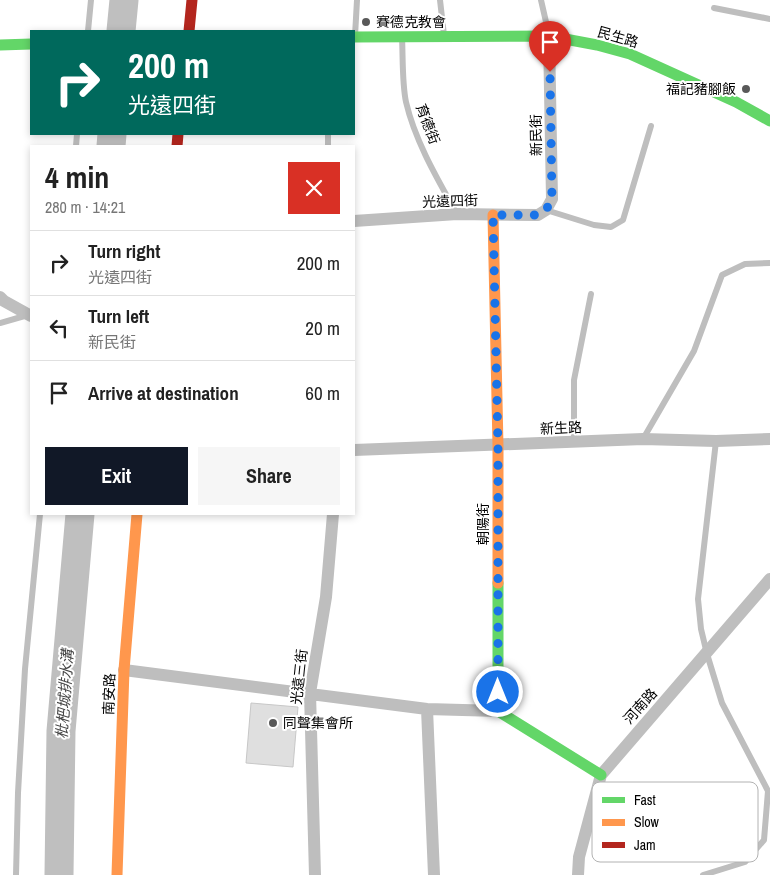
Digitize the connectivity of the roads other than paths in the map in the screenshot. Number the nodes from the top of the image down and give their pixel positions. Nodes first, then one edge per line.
1 (91, 0) edge
2 (192, 0) edge
3 (357, 0) edge
4 (440, 0) edge
5 (541, 0) edge
6 (714, 8) dead end
7 (770, 19) edge
8 (88, 30) edge
9 (189, 30) edge
10 (355, 30) edge
11 (402, 36) junction
12 (445, 36) junction
13 (549, 36) junction
14 (355, 37) edge
15 (30, 44) edge
16 (0, 45) edge
17 (770, 121) edge
18 (652, 126) dead end
19 (546, 210) junction
20 (457, 214) junction
21 (493, 215) junction
22 (355, 221) edge
23 (770, 263) edge
24 (591, 294) dead end
25 (0, 297) edge
26 (30, 315) edge
27 (0, 323) edge
28 (643, 439) junction
29 (770, 439) edge
30 (716, 441) junction
31 (574, 442) junction
32 (498, 446) junction
33 (355, 450) edge
34 (40, 515) edge
35 (137, 515) edge
36 (333, 515) edge
37 (770, 579) edge
38 (707, 654) junction
39 (124, 670) junction
40 (310, 693) junction
41 (428, 709) junction
42 (498, 711) junction
43 (601, 775) junction
44 (599, 782) edge
45 (592, 809) edge
46 (758, 847) edge
47 (745, 862) edge
48 (16, 875) edge
49 (117, 875) edge
50 (315, 875) edge
51 (434, 875) edge
52 (578, 875) edge
53 (703, 875) edge

1 - 8 lane
2 - 9 street
3 - 10 lane
4 - 12 lane
5 - 13 lane, 新民街
6 - 7 lane
11 - 12 street, 民生路
11 - 14 street, 民生路
11 - 20 lane, 育德街
12 - 13 street, 民生路
13 - 17 street, 民生路
13 - 19 street, 新民街
15 - 16 street
18 - 19 lane
19 - 21 street, 光遠四街
20 - 21 street, 光遠四街
20 - 22 street, 光遠四街
21 - 32 street, 朝陽街
23 - 28 lane
24 - 31 lane
25 - 26 street
26 - 27 lane
28 - 30 street, 新生路
28 - 31 street, 新生路
29 - 30 street, 新生路
30 - 38 lane
31 - 32 street, 新生路
32 - 33 street, 新生路
32 - 42 street, 朝陽街
34 - 48 lane
35 - 39 street, 南安路
36 - 40 street, 光遠三街
37 - 38 street, 河南路
38 - 43 street, 河南路
38 - 46 lane
39 - 40 street
39 - 49 street, 南安路
40 - 41 street
40 - 50 street, 光遠三街
41 - 42 street
41 - 51 street
42 - 43 street
43 - 44 street, 河南路
45 - 52 street, 河南路
47 - 53 lane

